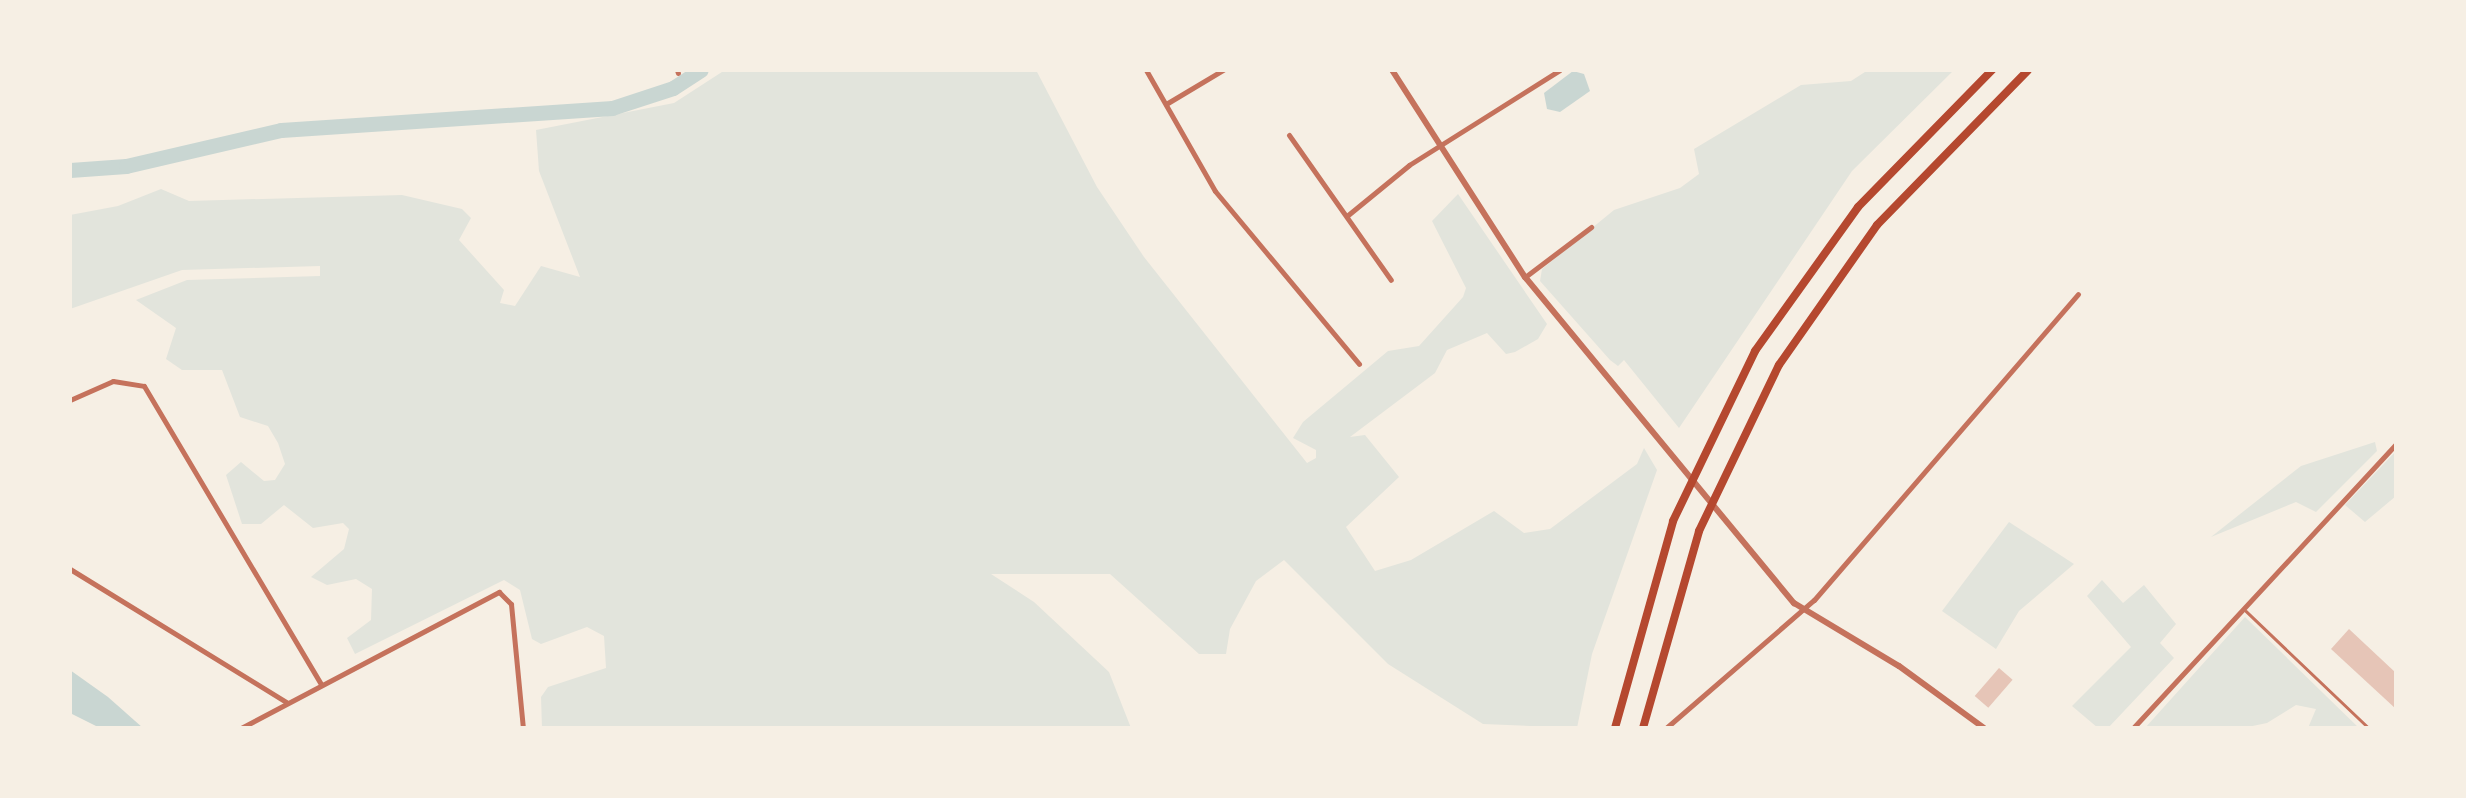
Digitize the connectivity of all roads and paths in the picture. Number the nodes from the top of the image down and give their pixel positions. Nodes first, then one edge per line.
1 (1146, 70) edge
2 (1224, 70) edge
3 (1392, 70) edge
4 (1560, 70) edge
5 (1992, 70) edge
6 (2028, 70) edge
7 (1166, 104) junction
8 (1289, 135) dead end
9 (1438, 149) junction
10 (1348, 215) junction
11 (1590, 227) dead end
12 (1525, 277) junction
13 (1390, 280) dead end
14 (2078, 294) dead end
15 (1359, 364) dead end
16 (70, 400) edge
17 (2396, 444) edge
18 (70, 568) edge
19 (2244, 610) junction
20 (1802, 611) junction
21 (322, 685) junction
22 (286, 702) junction
23 (241, 728) edge
24 (523, 728) edge
25 (1615, 728) edge
26 (1643, 728) edge
27 (1666, 728) edge
28 (1984, 728) edge
29 (2133, 728) edge
30 (2370, 728) edge

1 - 7 street
2 - 7 street
3 - 9 street
4 - 9 street
5 - 25 highway
6 - 26 highway
7 - 15 street
8 - 10 street
9 - 10 street
9 - 12 street
10 - 13 street
11 - 12 street
12 - 20 street
14 - 20 street
16 - 21 street
17 - 19 street
18 - 22 street
19 - 29 street
19 - 30 lane
20 - 27 street
20 - 28 street
21 - 22 street
21 - 24 street
22 - 23 street

